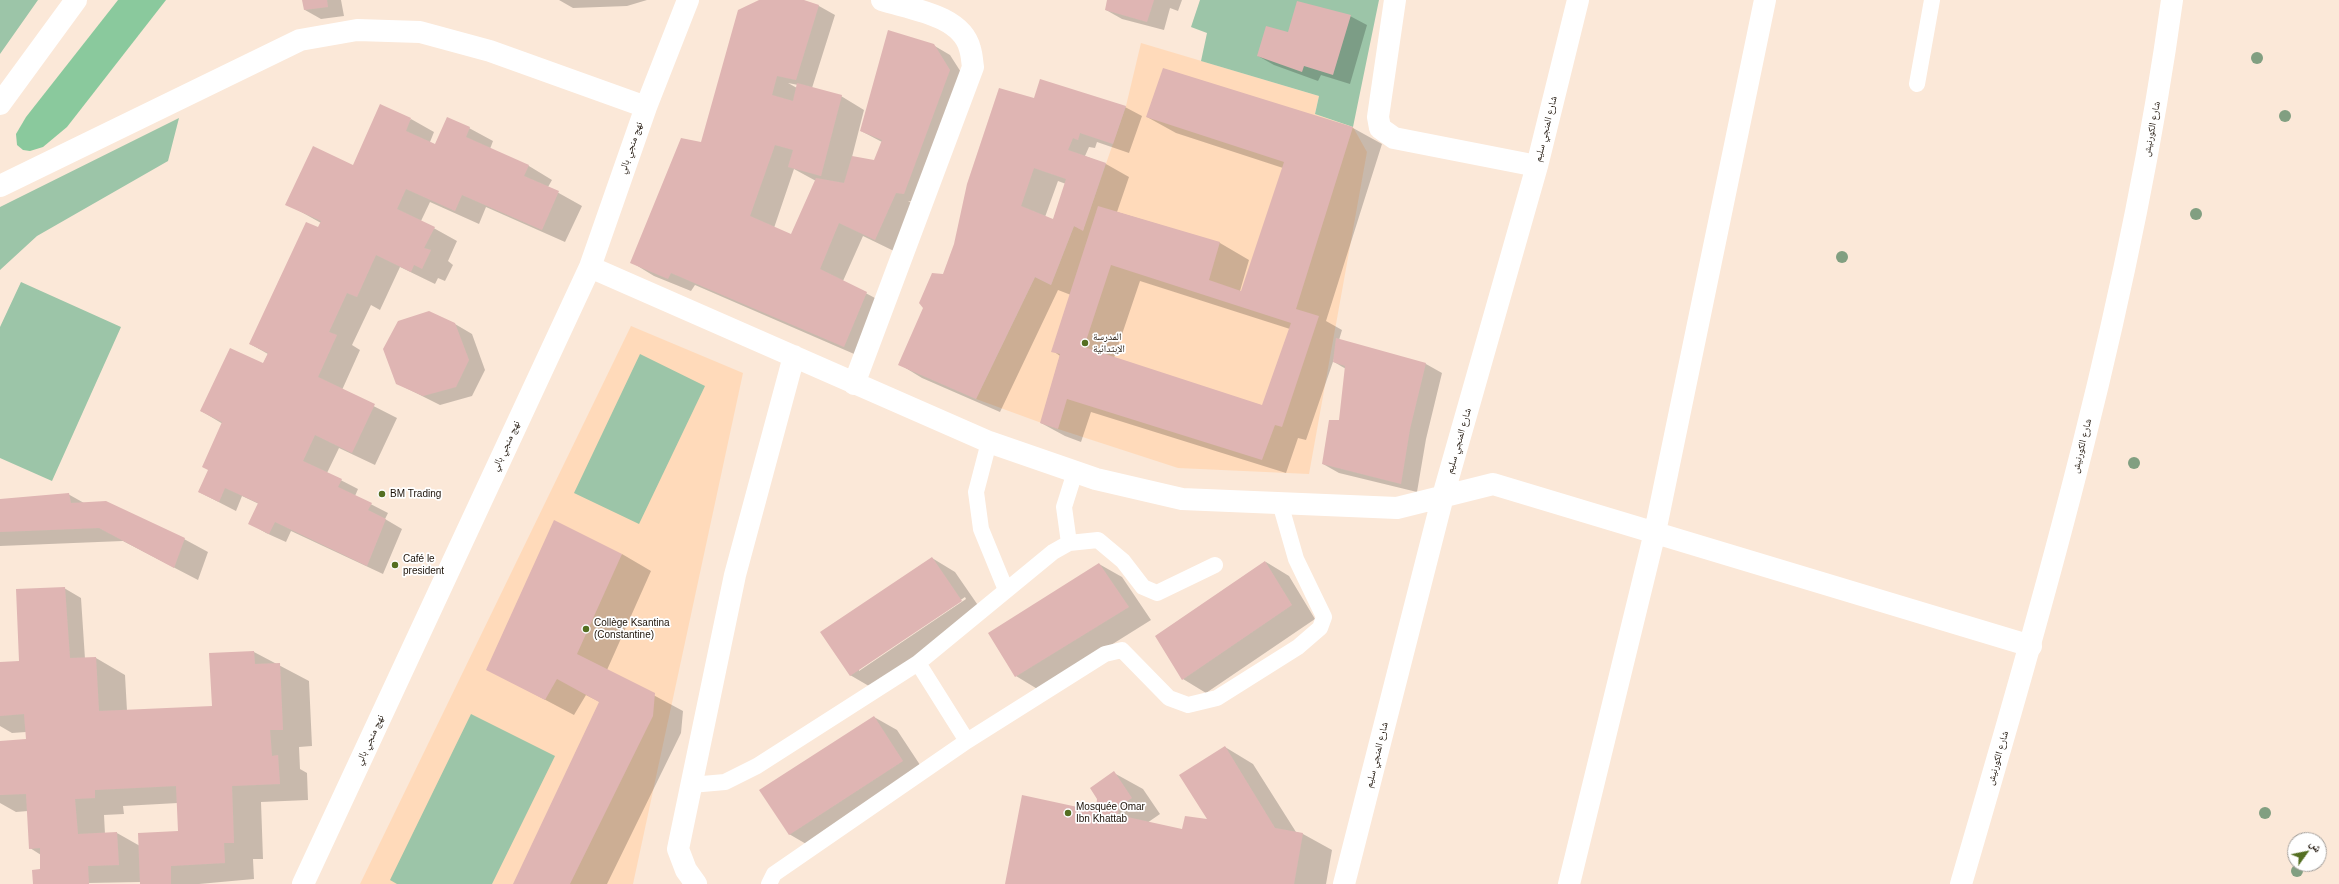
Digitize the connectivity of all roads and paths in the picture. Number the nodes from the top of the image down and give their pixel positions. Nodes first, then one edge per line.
1 (76, 0) edge
2 (688, 0) edge
3 (882, 0) edge
4 (1395, 0) edge
5 (1578, 0) edge
6 (1765, 0) edge
7 (1932, 0) edge
8 (2172, 0) edge
9 (1917, 84) dead end
10 (0, 104) edge
11 (646, 107) junction
12 (1538, 166) junction
13 (0, 186) edge
14 (590, 267) junction
15 (794, 356) junction
16 (854, 384) junction
17 (989, 442) junction
18 (1075, 472) junction
19 (1444, 496) junction
20 (1280, 503) junction
21 (1655, 532) junction
22 (1069, 543) junction
23 (1215, 565) dead end
24 (1006, 590) junction
25 (2031, 646) junction
26 (918, 663) junction
27 (967, 741) junction
28 (691, 785) junction
29 (303, 884) edge
30 (696, 884) edge
31 (769, 884) edge
32 (1344, 884) edge
33 (1569, 884) edge
34 (1961, 884) edge

1 - 10 street
2 - 11 street, نهج منجي بالي
3 - 16 street
4 - 12 street
5 - 12 street, شارع المنجي سليم
6 - 21 street
7 - 9 lane
8 - 25 street, شارع الكورنيش
11 - 13 street
11 - 14 street, نهج منجي بالي
12 - 19 street, شارع المنجي سليم
14 - 15 street
14 - 29 street, نهج منجي بالي
15 - 16 street
15 - 28 street
16 - 17 street
17 - 18 street
17 - 24 lane
18 - 20 street
18 - 22 lane
19 - 20 street
19 - 21 street
19 - 32 street, شارع المنجي سليم
20 - 27 lane
21 - 25 street
21 - 33 street
22 - 23 lane
22 - 24 lane
24 - 26 lane
25 - 34 street, شارع الكورنيش
26 - 27 lane
26 - 28 lane
27 - 31 lane
28 - 30 street

